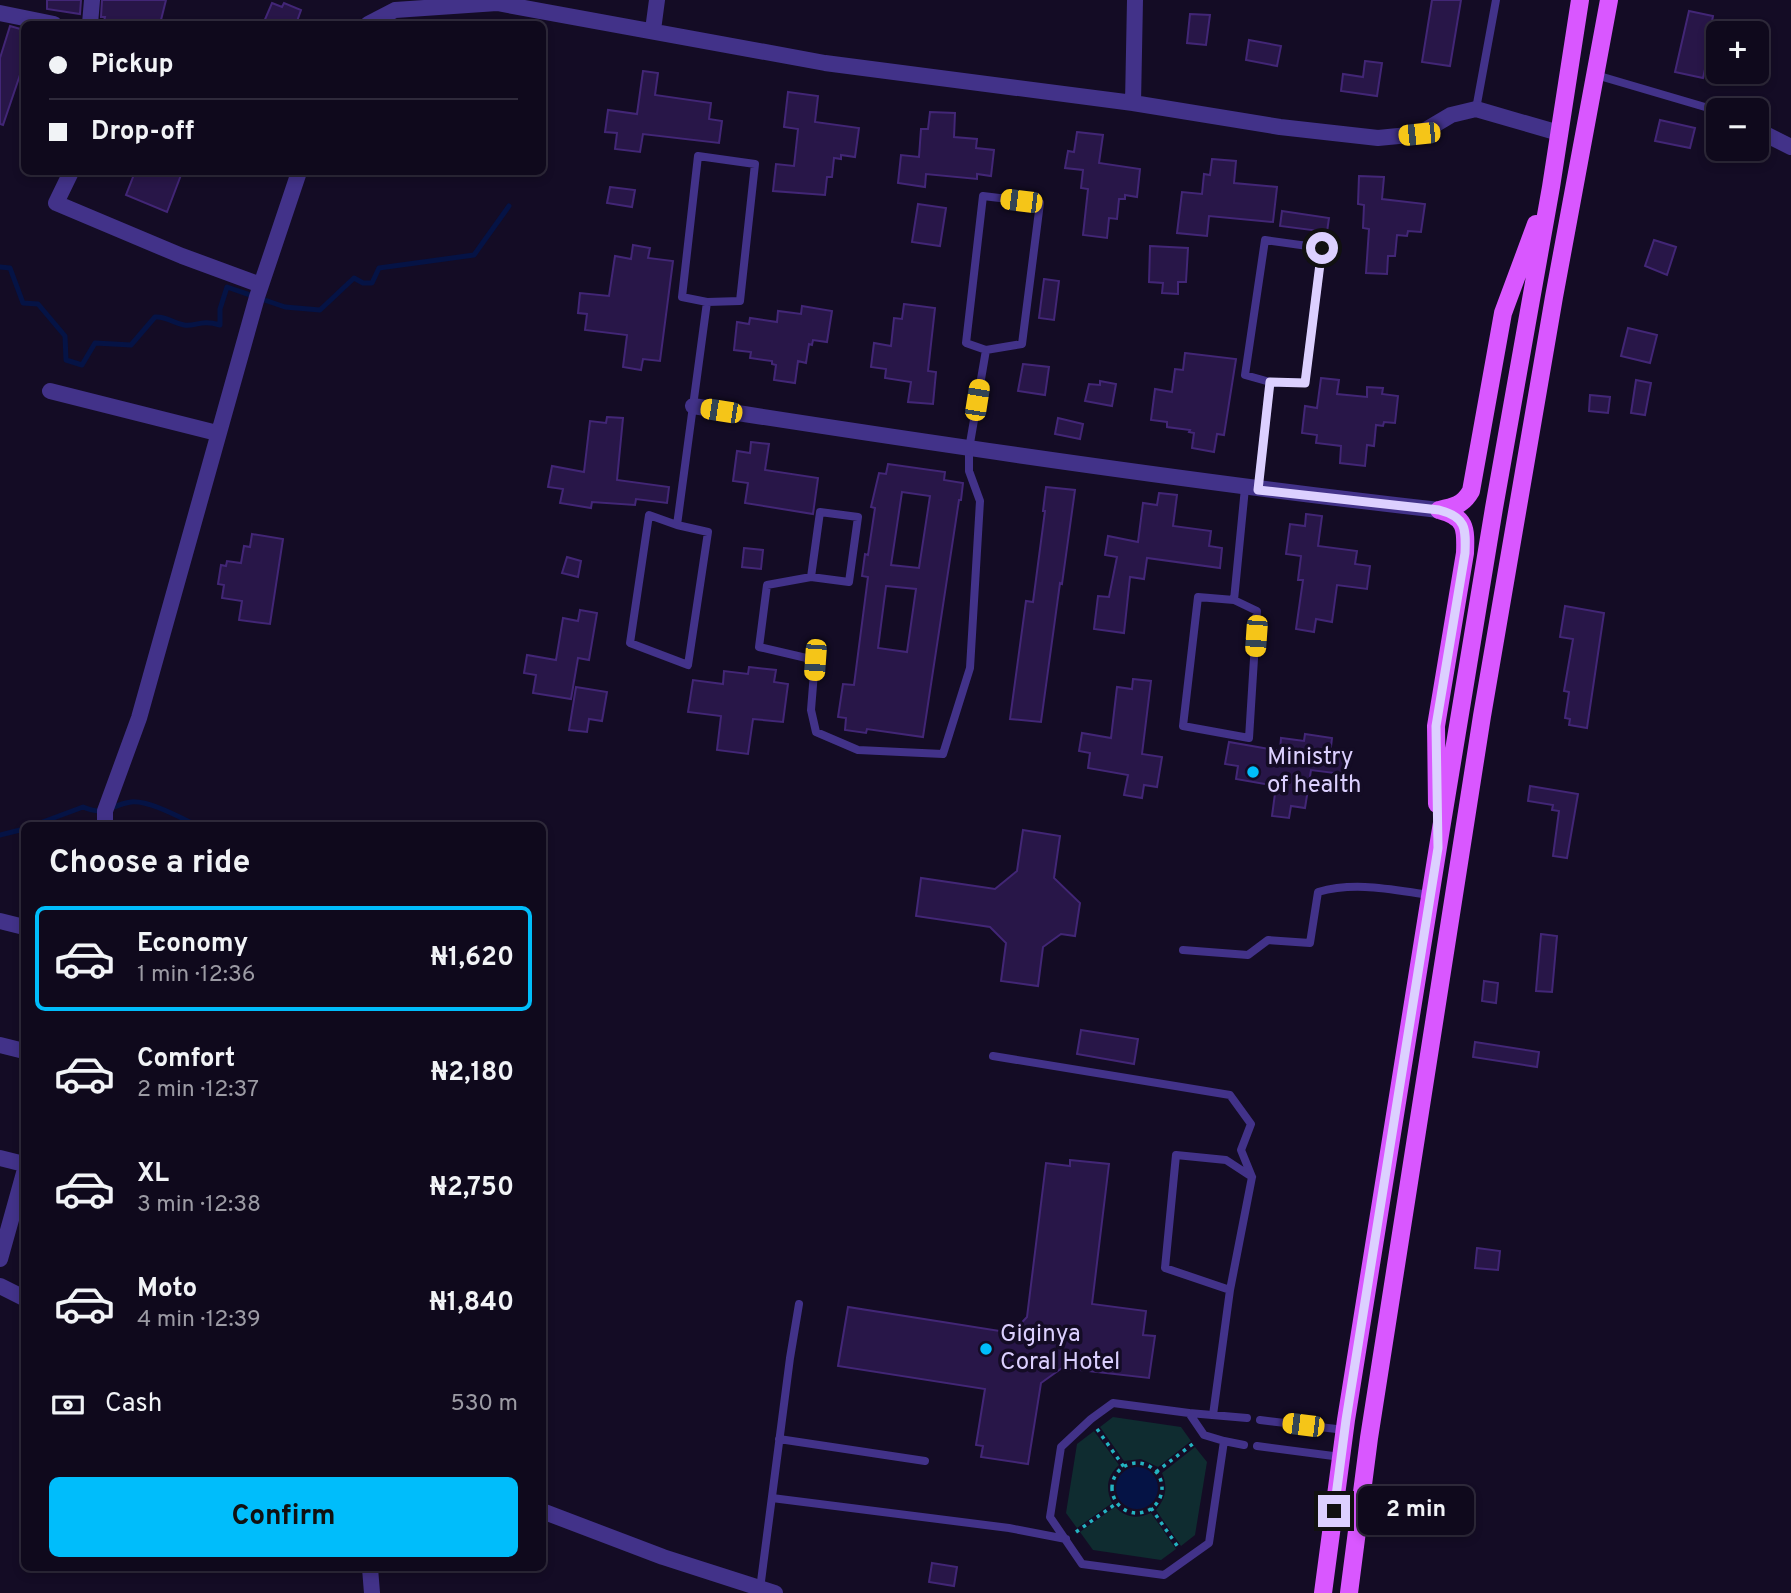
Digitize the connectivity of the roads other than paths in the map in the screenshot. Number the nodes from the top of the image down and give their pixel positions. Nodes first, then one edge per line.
1 (92, 0) edge
2 (657, 0) edge
3 (1135, 0) edge
4 (1496, 0) edge
5 (1580, 0) edge
6 (1609, 0) edge
7 (498, 1) edge
8 (0, 13) edge
9 (39, 21) edge
10 (90, 21) edge
11 (374, 21) edge
12 (653, 30) junction
13 (1596, 75) junction
14 (1133, 103) junction
15 (1706, 107) edge
16 (1476, 109) junction
17 (1559, 133) junction
18 (1769, 136) edge
19 (1791, 147) edge
20 (70, 175) edge
21 (298, 175) edge
22 (1550, 187) junction
23 (261, 285) junction
24 (707, 302) junction
25 (986, 350) junction
26 (1270, 382) junction
27 (50, 391) dead end
28 (693, 406) junction
29 (217, 433) junction
30 (969, 449) junction
31 (1252, 489) junction
32 (1439, 510) junction
33 (677, 525) junction
34 (811, 576) junction
35 (1234, 600) junction
36 (105, 822) edge
37 (1438, 848) junction
38 (1431, 895) junction
39 (0, 921) edge
40 (21, 926) edge
41 (1183, 950) dead end
42 (0, 1045) edge
43 (21, 1050) edge
44 (993, 1056) dead end
45 (0, 1158) edge
46 (21, 1163) edge
47 (1252, 1177) junction
48 (21, 1184) edge
49 (0, 1259) edge
50 (0, 1286) edge
51 (1230, 1290) junction
52 (21, 1296) edge
53 (799, 1304) dead end
54 (1189, 1413) junction
55 (1213, 1415) junction
56 (1247, 1418) dead end
57 (1260, 1420) dead end
58 (1345, 1430) junction
59 (779, 1439) junction
60 (1224, 1441) junction
61 (1244, 1445) dead end
62 (1257, 1446) dead end
63 (1342, 1457) junction
64 (925, 1461) dead end
65 (772, 1498) junction
66 (546, 1513) edge
67 (1066, 1539) junction
68 (370, 1571) edge
69 (768, 1591) edge
70 (372, 1593) edge
71 (1323, 1593) edge
72 (1349, 1593) edge

1 - 10 street
2 - 12 street
3 - 14 street
4 - 16 lane
5 - 17 main road
6 - 13 main road
7 - 11 street
7 - 12 street
8 - 9 street
12 - 14 street
13 - 15 lane
13 - 72 main road
14 - 16 street
16 - 17 street
17 - 22 main road
18 - 19 street
20 - 23 street
21 - 23 street
22 - 32 main road
22 - 37 main road
23 - 29 street
24 - 24 lane
24 - 28 lane
25 - 25 lane
25 - 30 lane
26 - 26 lane
26 - 31 lane
27 - 29 street
28 - 30 street
28 - 33 lane
29 - 36 street
30 - 31 street
30 - 34 lane
31 - 32 street
31 - 35 lane
32 - 37 main road
33 - 33 lane
34 - 34 lane
35 - 35 lane
37 - 38 main road
38 - 41 lane
38 - 58 main road
39 - 40 street
42 - 43 street
44 - 47 lane
45 - 46 street
47 - 51 lane
47 - 51 lane
48 - 49 street
50 - 52 street
51 - 55 lane
53 - 59 lane
54 - 55 lane
54 - 60 lane
54 - 67 lane
55 - 56 lane
57 - 58 lane
58 - 63 main road
59 - 64 lane
59 - 65 lane
60 - 61 lane
60 - 67 lane
62 - 63 lane
63 - 71 main road
65 - 67 lane
65 - 69 lane
66 - 69 street
68 - 70 street

